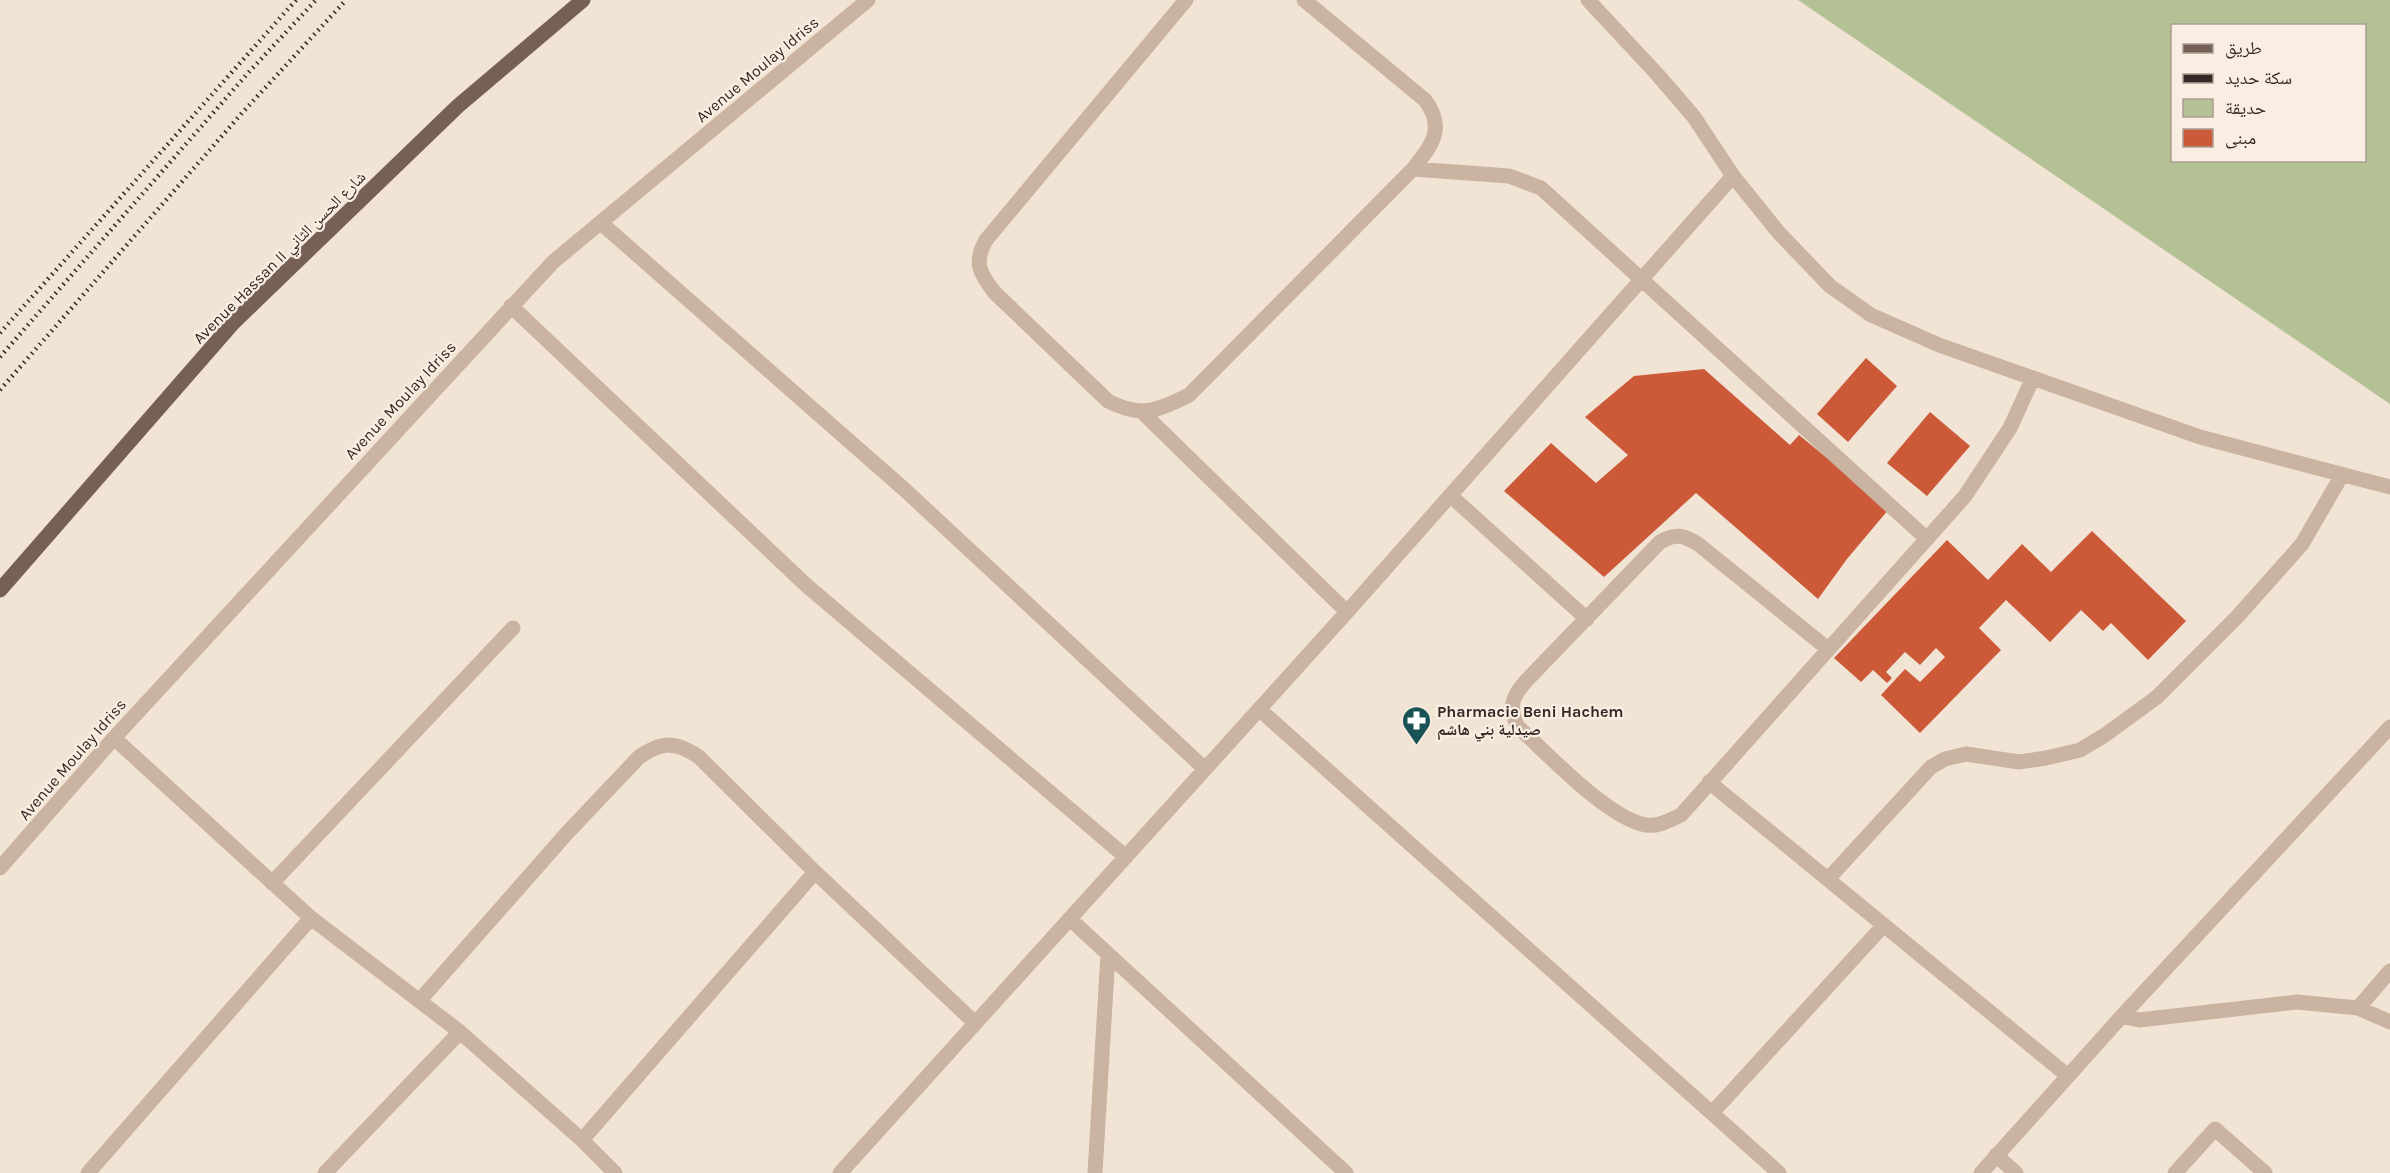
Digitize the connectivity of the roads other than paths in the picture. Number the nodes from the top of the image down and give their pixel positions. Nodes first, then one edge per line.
1 (583, 0) edge
2 (868, 0) edge
3 (1186, 0) edge
4 (1304, 0) edge
5 (1588, 0) edge
6 (1413, 169) junction
7 (1733, 176) junction
8 (601, 223) junction
9 (1642, 279) junction
10 (511, 306) junction
11 (2033, 378) junction
12 (1142, 412) junction
13 (2342, 475) junction
14 (2390, 487) edge
15 (1451, 496) junction
16 (1927, 538) junction
17 (0, 590) edge
18 (1347, 612) junction
19 (1587, 619) junction
20 (513, 628) dead end
21 (1828, 649) junction
22 (1260, 710) junction
23 (2390, 727) edge
24 (114, 738) junction
25 (1205, 770) junction
26 (1709, 782) junction
27 (1126, 856) junction
28 (0, 868) edge
29 (814, 872) junction
30 (1828, 879) junction
31 (272, 883) junction
32 (311, 918) junction
33 (1070, 919) junction
34 (1884, 926) junction
35 (1108, 954) junction
36 (2390, 971) edge
37 (420, 1000) junction
38 (2358, 1008) junction
39 (2122, 1016) junction
40 (2390, 1022) edge
41 (975, 1023) junction
42 (460, 1032) junction
43 (2068, 1076) junction
44 (1712, 1113) junction
45 (582, 1140) junction
46 (1996, 1155) junction
47 (88, 1173) edge
48 (325, 1173) edge
49 (615, 1173) edge
50 (840, 1173) edge
51 (1095, 1173) edge
52 (1346, 1173) edge
53 (1779, 1173) edge
54 (1981, 1173) edge
55 (2016, 1173) edge
56 (2175, 1173) edge
57 (2265, 1173) edge

1 - 17 main road, Avenue Hassan II شارع الحسن الثاني
2 - 8 street, Avenue Moulay Idriss
3 - 12 street
4 - 6 street
5 - 7 street
6 - 9 street
6 - 12 street
7 - 9 street
7 - 11 street
8 - 10 street, Avenue Moulay Idriss
8 - 25 street
9 - 15 street
9 - 16 street
10 - 24 street, Avenue Moulay Idriss
10 - 27 street
11 - 13 street
11 - 16 street
12 - 18 street
13 - 14 street
13 - 30 street
15 - 18 street
15 - 19 street
16 - 21 street
18 - 22 street
19 - 21 street
19 - 26 street
20 - 31 street
21 - 26 street
22 - 25 street
22 - 44 street
23 - 39 street
24 - 28 street, Avenue Moulay Idriss
24 - 31 street
25 - 27 street
26 - 30 street
27 - 33 street
29 - 37 street
29 - 41 street
29 - 45 street
30 - 34 street
31 - 32 street
32 - 37 street
32 - 47 street
33 - 35 street
33 - 41 street
34 - 43 street
34 - 44 street
35 - 51 street
35 - 52 street
36 - 38 street
37 - 42 street
38 - 39 street
38 - 40 street
39 - 43 street
41 - 50 street
42 - 45 street
42 - 48 street
43 - 46 street
44 - 53 street
45 - 49 street
46 - 54 street
46 - 55 street
56 - 57 street

